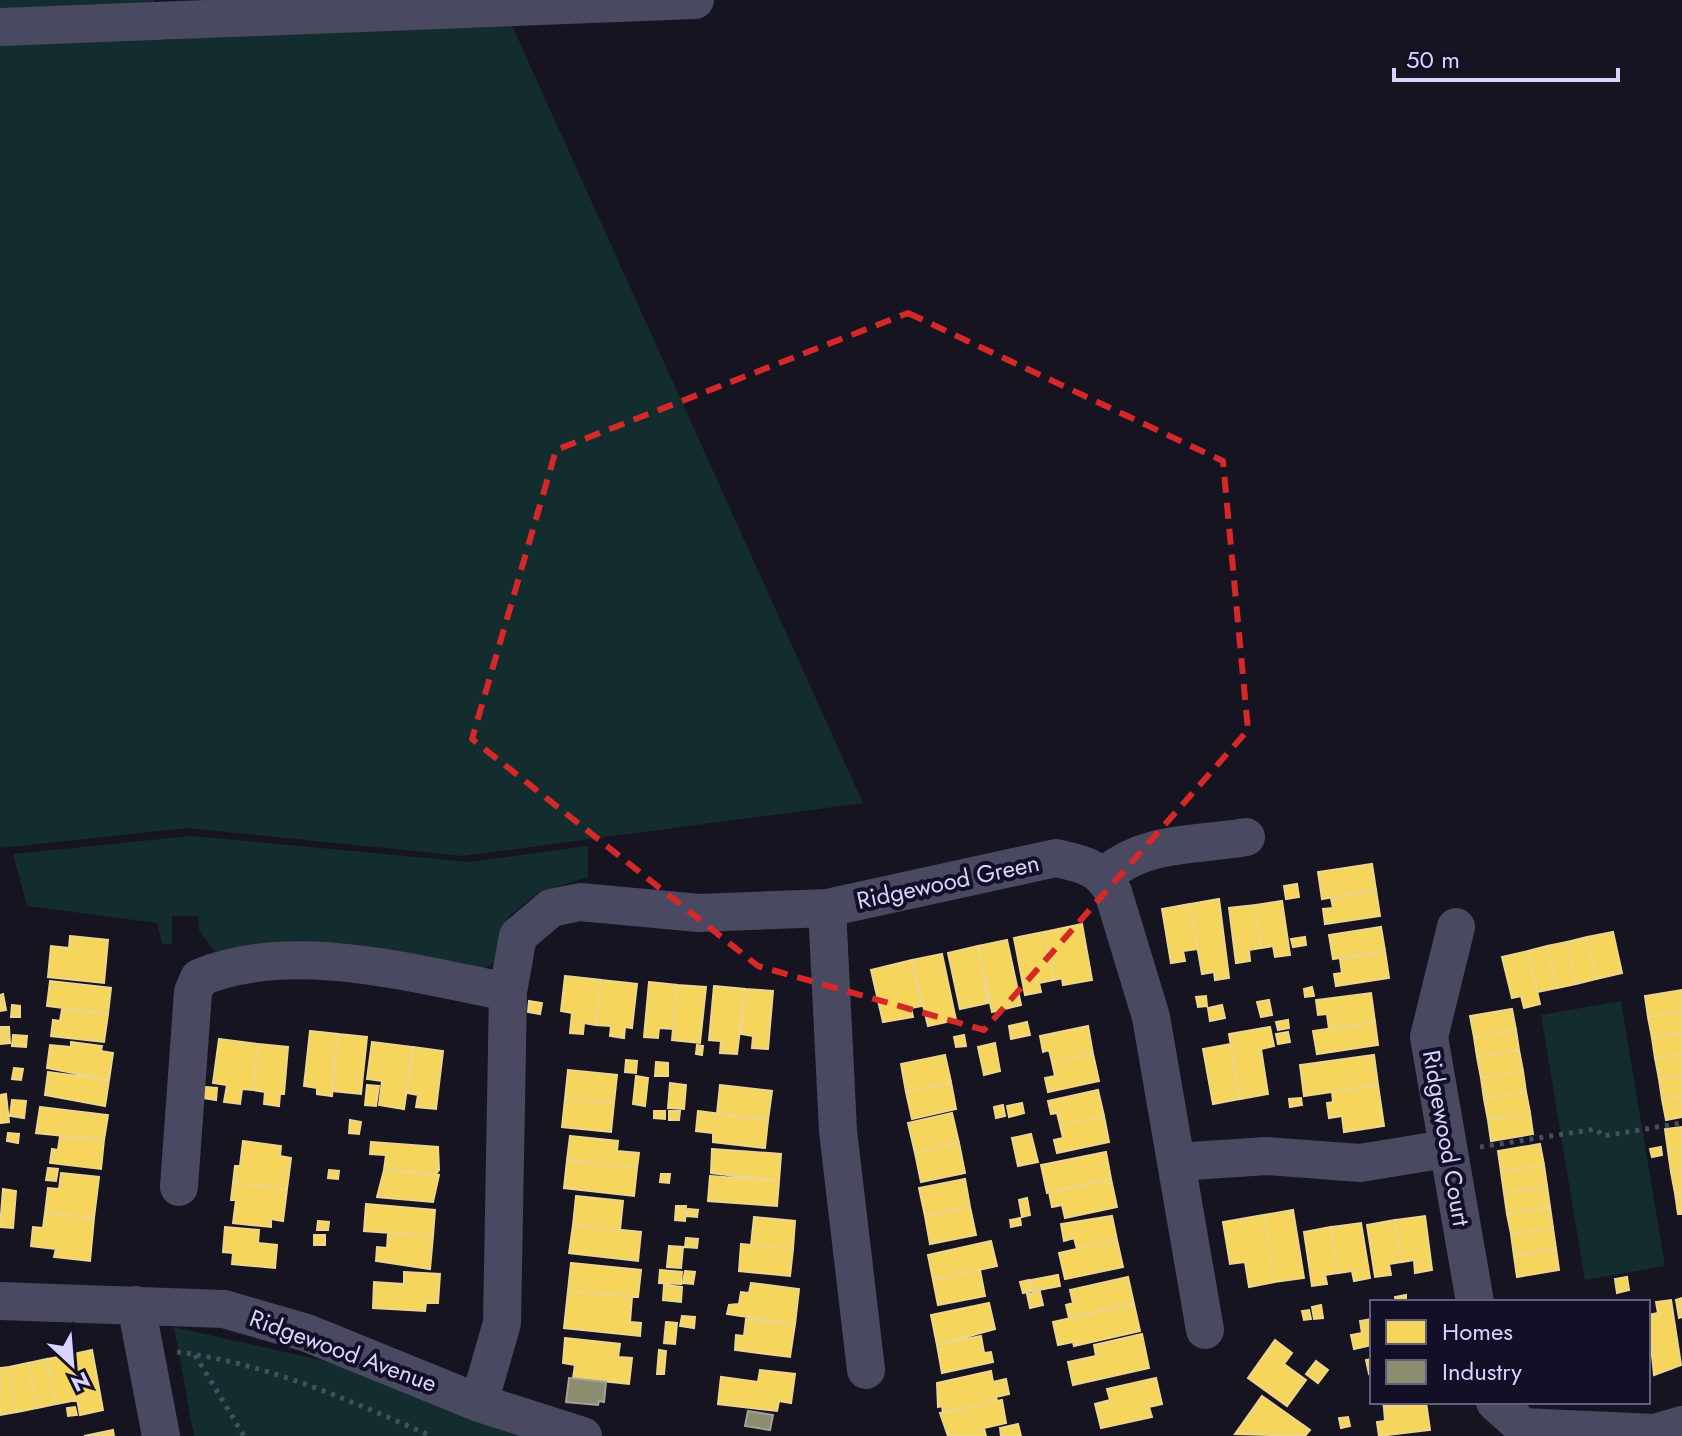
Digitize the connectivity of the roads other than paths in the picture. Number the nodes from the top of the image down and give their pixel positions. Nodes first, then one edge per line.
1 (695, 0) edge
2 (0, 27) edge
3 (1246, 837) dead end
4 (1105, 875) junction
5 (827, 908) junction
6 (1456, 927) dead end
7 (508, 992) junction
8 (1447, 1151) junction
9 (1176, 1162) junction
10 (179, 1187) dead end
11 (1475, 1300) edge
12 (0, 1301) edge
13 (136, 1305) junction
14 (1205, 1330) dead end
15 (866, 1370) dead end
16 (479, 1403) junction
17 (1497, 1404) edge
18 (1682, 1425) edge
19 (161, 1436) edge
20 (583, 1436) edge

1 - 2 street
3 - 4 street
4 - 5 street, Ridgewood Green
4 - 9 street
5 - 7 street, Ridgewood Green
5 - 15 street, Ridgewood Green
6 - 8 street, Ridgewood Court
7 - 10 street
7 - 16 street, Ridgewood Green
8 - 9 street
8 - 11 street, Ridgewood Court
9 - 14 street
12 - 13 street, Ridgewood Avenue
13 - 16 street, Ridgewood Avenue
13 - 19 street
16 - 20 street, Ridgewood Avenue
17 - 18 street

